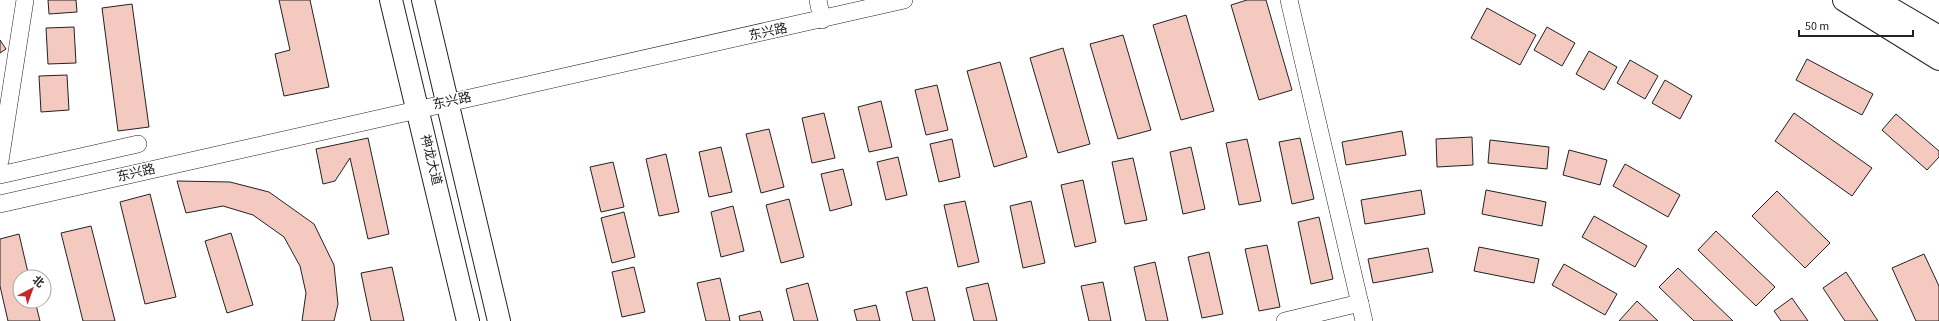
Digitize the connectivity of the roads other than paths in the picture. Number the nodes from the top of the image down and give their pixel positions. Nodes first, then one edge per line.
1 (25, 0) edge
2 (391, 0) edge
3 (423, 0) edge
4 (818, 0) edge
5 (904, 0) edge
6 (1289, 0) edge
7 (1844, 0) edge
8 (1876, 0) edge
9 (822, 20) junction
10 (1939, 37) edge
11 (1939, 59) edge
12 (447, 102) junction
13 (418, 109) junction
14 (138, 144) dead end
15 (0, 161) edge
16 (0, 175) edge
17 (0, 204) edge
18 (1360, 303) junction
19 (468, 321) edge
20 (499, 321) edge
21 (1284, 321) edge
22 (1364, 321) edge

1 - 15 street
2 - 13 main road, 神龙大道
3 - 12 main road
4 - 9 street
5 - 9 street, 东兴路
6 - 18 street
7 - 11 main road
8 - 10 main road
9 - 12 street, 东兴路
12 - 13 street, 东兴路
12 - 20 main road
13 - 17 street, 东兴路
13 - 19 main road, 神龙大道
14 - 16 street
18 - 21 street
18 - 22 street

